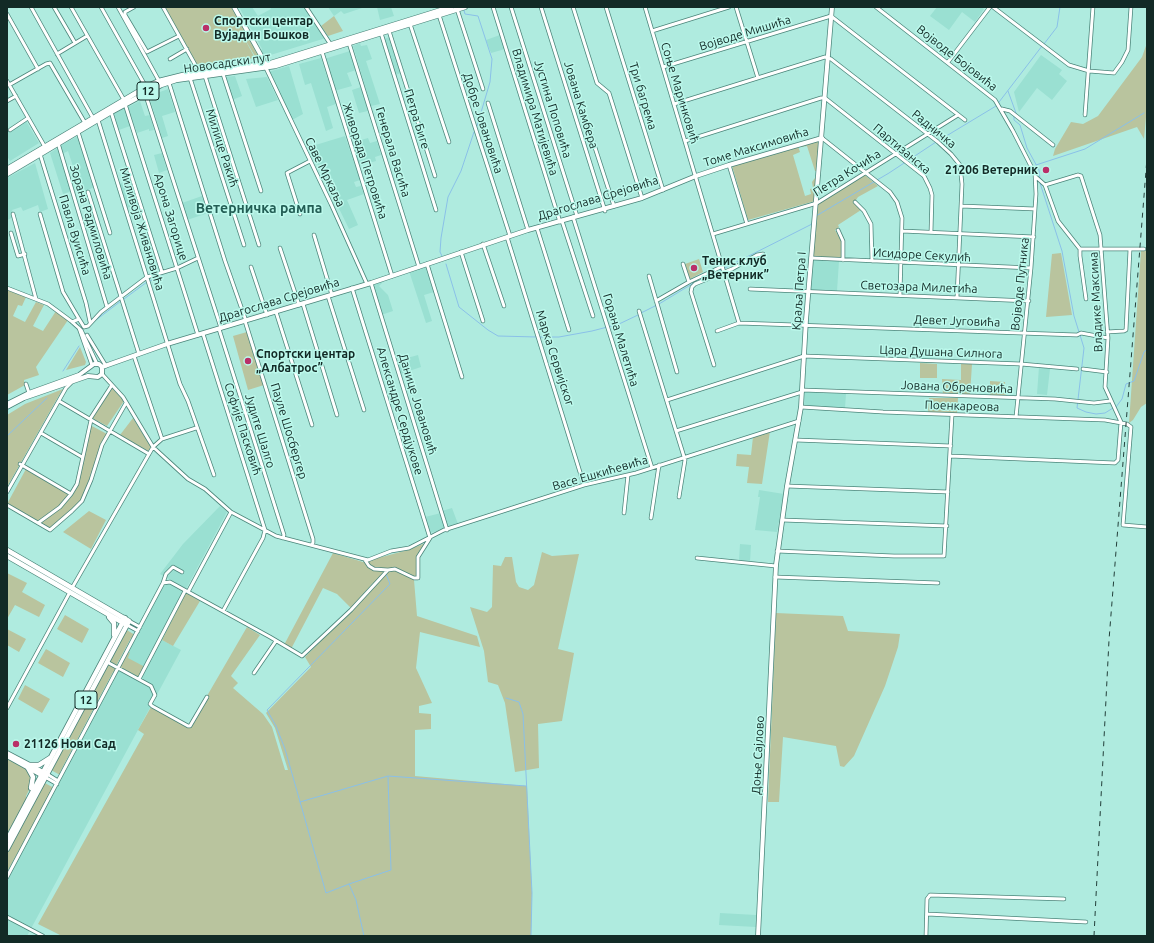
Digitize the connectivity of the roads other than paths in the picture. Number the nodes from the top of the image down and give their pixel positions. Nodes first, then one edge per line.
1 (30, 7) edge
2 (54, 7) edge
3 (71, 7) edge
4 (101, 7) edge
5 (118, 7) edge
6 (134, 7) edge
7 (163, 7) edge
8 (234, 7) edge
9 (306, 7) edge
10 (451, 7) edge
11 (465, 7) edge
12 (492, 7) edge
13 (511, 7) edge
14 (541, 7) edge
15 (573, 7) edge
16 (606, 7) edge
17 (645, 7) edge
18 (729, 7) edge
19 (736, 7) edge
20 (832, 7) edge
21 (876, 7) edge
22 (991, 7) edge
23 (1094, 7) edge
24 (1131, 7) edge
25 (457, 9) junction
26 (7, 14) edge
27 (439, 15) junction
28 (831, 16) junction
29 (410, 24) junction
30 (652, 30) junction
31 (390, 31) junction
32 (381, 33) junction
33 (87, 36) junction
34 (179, 36) junction
35 (747, 42) junction
36 (74, 43) junction
37 (349, 43) junction
38 (331, 45) junction
39 (187, 49) junction
40 (322, 52) junction
41 (57, 54) junction
42 (828, 58) junction
43 (170, 59) dead end
44 (948, 62) junction
45 (265, 66) junction
46 (663, 67) junction
47 (38, 69) junction
48 (197, 71) junction
49 (1088, 71) junction
50 (204, 74) junction
51 (223, 74) junction
52 (190, 78) junction
53 (758, 78) junction
54 (160, 81) junction
55 (169, 82) junction
56 (8, 83) edge
57 (146, 87) junction
58 (482, 89) dead end
59 (145, 93) junction
60 (16, 96) junction
61 (825, 98) junction
62 (7, 101) edge
63 (125, 102) junction
64 (488, 103) dead end
65 (674, 104) junction
66 (1002, 109) junction
67 (111, 112) junction
68 (958, 115) junction
69 (1085, 115) dead end
70 (28, 118) junction
71 (95, 119) junction
72 (965, 120) dead end
73 (84, 123) junction
74 (588, 126) dead end
75 (10, 130) dead end
76 (78, 132) junction
77 (927, 134) junction
78 (822, 138) junction
79 (685, 141) junction
80 (449, 142) dead end
81 (58, 143) junction
82 (1053, 145) dead end
83 (46, 148) junction
84 (895, 153) junction
85 (40, 154) junction
86 (310, 161) junction
87 (729, 165) junction
88 (7, 169) edge
89 (865, 173) junction
90 (7, 174) edge
91 (435, 176) dead end
92 (696, 176) junction
93 (1038, 179) junction
94 (1045, 185) junction
95 (663, 190) junction
96 (261, 191) dead end
97 (88, 192) dead end
98 (642, 198) junction
99 (855, 202) dead end
100 (817, 203) junction
101 (614, 206) junction
102 (961, 206) junction
103 (1035, 209) junction
104 (436, 210) dead end
105 (605, 210) junction
106 (13, 214) dead end
107 (40, 214) dead end
108 (300, 214) dead end
109 (575, 217) junction
110 (561, 221) junction
111 (747, 224) junction
112 (537, 228) junction
113 (528, 230) junction
114 (838, 230) dead end
115 (902, 230) junction
116 (931, 232) junction
117 (11, 233) dead end
118 (110, 233) dead end
119 (960, 233) junction
120 (713, 234) junction
121 (314, 235) dead end
122 (508, 236) junction
123 (1034, 237) junction
124 (484, 244) junction
125 (244, 245) dead end
126 (259, 245) dead end
127 (280, 248) dead end
128 (1080, 249) junction
129 (1102, 249) junction
130 (1130, 249) junction
131 (1144, 249) dead end
132 (461, 252) junction
133 (25, 254) junction
134 (763, 254) dead end
135 (198, 258) junction
136 (811, 258) junction
137 (843, 260) junction
138 (872, 261) junction
139 (901, 262) junction
140 (427, 264) junction
141 (683, 264) dead end
142 (723, 266) junction
143 (959, 266) junction
144 (419, 267) junction
145 (177, 268) junction
146 (251, 268) dead end
147 (1031, 268) junction
148 (162, 272) junction
149 (725, 272) junction
150 (392, 276) junction
151 (649, 276) dead end
152 (148, 280) junction
153 (689, 282) junction
154 (369, 283) junction
155 (7, 288) edge
156 (352, 288) junction
157 (750, 289) dead end
158 (809, 292) junction
159 (900, 295) junction
160 (330, 296) junction
161 (957, 297) junction
162 (36, 299) junction
163 (122, 299) junction
164 (1086, 299) dead end
165 (1029, 301) junction
166 (656, 302) junction
167 (301, 304) junction
168 (504, 306) dead end
169 (107, 307) junction
170 (639, 311) dead end
171 (276, 312) junction
172 (267, 315) junction
173 (593, 316) dead end
174 (79, 319) junction
175 (246, 321) junction
176 (483, 321) dead end
177 (72, 322) junction
178 (90, 322) junction
179 (739, 323) junction
180 (806, 325) junction
181 (220, 329) junction
182 (569, 330) dead end
183 (717, 331) dead end
184 (1108, 332) junction
185 (1025, 333) junction
186 (203, 334) junction
187 (87, 335) dead end
188 (198, 335) junction
189 (1108, 338) junction
190 (167, 344) junction
191 (139, 354) junction
192 (134, 356) junction
193 (804, 356) junction
194 (1021, 364) junction
195 (714, 365) dead end
196 (93, 366) junction
197 (104, 367) junction
198 (1077, 369) dead end
199 (1083, 369) dead end
200 (677, 372) dead end
201 (1106, 372) junction
202 (102, 374) junction
203 (92, 376) junction
204 (98, 377) junction
205 (462, 377) dead end
206 (26, 384) dead end
207 (111, 384) junction
208 (65, 386) junction
209 (802, 391) junction
210 (29, 393) junction
211 (1018, 398) junction
212 (666, 400) junction
213 (59, 401) junction
214 (1110, 401) junction
215 (126, 403) junction
216 (7, 404) edge
217 (7, 407) edge
218 (801, 407) junction
219 (364, 410) dead end
220 (337, 415) dead end
221 (952, 415) junction
222 (1016, 417) junction
223 (91, 420) junction
224 (799, 421) junction
225 (1121, 422) junction
226 (312, 425) dead end
227 (196, 428) junction
228 (676, 430) junction
229 (110, 431) junction
230 (41, 433) junction
231 (162, 439) junction
232 (796, 440) junction
233 (951, 446) junction
234 (153, 447) junction
235 (148, 454) junction
236 (950, 456) junction
237 (82, 457) junction
238 (684, 458) junction
239 (21, 465) junction
240 (659, 465) junction
241 (652, 468) junction
242 (214, 475) dead end
243 (628, 475) junction
244 (584, 485) junction
245 (787, 486) junction
246 (7, 492) edge
247 (948, 492) junction
248 (71, 494) junction
249 (679, 497) dead end
250 (7, 505) edge
251 (231, 512) junction
252 (624, 513) dead end
253 (652, 518) dead end
254 (782, 520) junction
255 (38, 523) junction
256 (947, 526) junction
257 (1147, 527) edge
258 (265, 530) junction
259 (447, 530) junction
260 (284, 538) junction
261 (430, 538) junction
262 (311, 546) junction
263 (7, 550) edge
264 (777, 551) junction
265 (7, 556) edge
266 (697, 558) dead end
267 (365, 560) junction
268 (776, 566) junction
269 (388, 570) junction
270 (182, 572) dead end
271 (775, 576) junction
272 (164, 583) junction
273 (938, 583) dead end
274 (71, 590) junction
275 (187, 591) junction
276 (223, 611) junction
277 (107, 614) junction
278 (126, 622) junction
279 (140, 627) junction
280 (138, 631) junction
281 (114, 638) junction
282 (276, 641) junction
283 (107, 662) junction
284 (118, 668) junction
285 (254, 673) dead end
286 (139, 679) junction
287 (207, 698) dead end
288 (7, 708) edge
289 (7, 753) edge
290 (7, 756) edge
291 (51, 757) junction
292 (29, 766) junction
293 (44, 775) junction
294 (57, 782) junction
295 (27, 803) junction
296 (7, 840) edge
297 (7, 850) edge
298 (7, 877) edge
299 (1064, 899) dead end
300 (927, 914) junction
301 (7, 917) edge
302 (1086, 922) dead end
303 (43, 936) edge
304 (758, 936) edge
305 (926, 936) edge

1 - 41 street, Миливоја Живановића
2 - 36 street
3 - 33 street, Арона Загорице
4 - 57 street
5 - 54 street
6 - 34 street
7 - 34 street
8 - 45 street
9 - 38 street
10 - 38 main road, Новосадски пут / 12
11 - 25 main road, Новосадски пут / 12
12 - 110 street, Владимира Матијевића
13 - 109 street, Јустина Поповића
14 - 105 street, Јована Камбера
15 - 98 street
16 - 95 street, Три багрема
17 - 30 street, Соње Маринковић
18 - 30 street
19 - 35 street
20 - 28 street, Краља Петра I
21 - 44 street, Војводе Бојовића
22 - 44 street
22 - 49 street
23 - 49 street
24 - 49 street
25 - 27 main road, Новосадски пут / 12
25 - 58 street
26 - 47 street
27 - 29 main road, Новосадски пут / 12
27 - 122 street, Добре Јовановића
28 - 35 street, Војводе Мишића
28 - 42 street, Краља Петра I
28 - 68 street
29 - 31 main road, Новосадски пут / 12
29 - 80 street
30 - 46 street, Соње Маринковић
31 - 32 main road, Новосадски пут / 12
31 - 91 street
32 - 37 main road, Новосадски пут / 12
32 - 104 street, Петра Биге
33 - 36 street
33 - 63 street, Арона Загорице
34 - 39 street
35 - 46 street, Војводе Мишића
35 - 53 street
36 - 41 street
37 - 40 main road, Новосадски пут / 12
37 - 144 street, Генерала Васића
38 - 45 main road, Новосадски пут / 12
39 - 43 street
39 - 48 street
40 - 45 main road, Новосадски пут / 12
40 - 150 street, Живорада Петровића
41 - 71 street, Миливоја Живановића
42 - 53 street
42 - 61 street, Краља Петра I
42 - 77 street, Радничка
44 - 66 street, Војводе Бојовића
45 - 50 main road, Новосадски пут / 12
45 - 51 main road, Новосадски пут / 12
45 - 86 street, Саве Мркаља
46 - 65 street, Соње Маринковић
47 - 56 street
47 - 73 street
48 - 50 main road, Новосадски пут / 12
48 - 54 main road, Новосадски пут / 12
49 - 69 street
50 - 51 main road, Новосадски пут / 12
50 - 52 main road, Новосадски пут / 12
50 - 126 street
51 - 96 street
52 - 55 main road, Новосадски пут / 12
52 - 125 street, Милице Ракић
53 - 65 street
54 - 57 main road, Новосадски пут / 12
55 - 59 main road, Новосадски пут / 12
55 - 175 street, Пауле Шосбергер
56 - 60 street
57 - 63 main road, Новосадски пут / 12
59 - 63 main road, Новосадски пут / 12
59 - 135 street, Јудите Шалго
60 - 62 street
60 - 70 street
61 - 78 street, Краља Петра I
61 - 79 street
61 - 84 street, Партизанска
63 - 67 main road, Новосадски пут / 12
63 - 71 main road, Новосадски пут / 12
63 - 145 street, Арона Загорице
64 - 113 street, Драгослава Срејовића
65 - 79 street, Соње Маринковић
66 - 82 street
66 - 93 street, Војводе Бојовића
67 - 71 main road, Новосадски пут / 12
67 - 148 street
68 - 72 street
68 - 77 street, Петра Кочића
70 - 75 street
70 - 83 street
71 - 73 main road, Новосадски пут / 12
71 - 76 main road, Новосадски пут / 12
71 - 152 street, Миливоја Живановића
73 - 83 main road, Новосадски пут / 12
74 - 101 street
76 - 81 main road, Новосадски пут / 12
76 - 118 street
77 - 84 street, Петра Кочића
77 - 102 street, Радничка
78 - 87 street, Томе Максимовића
78 - 89 street
78 - 100 street, Краља Петра I
79 - 92 street, Соње Маринковић
81 - 83 main road, Новосадски пут / 12
81 - 169 street, Зорана Радмиловића
83 - 85 main road, Новосадски пут / 12
83 - 88 main road, Новосадски пут / 12
84 - 89 street, Петра Кочића
84 - 116 street, Партизанска
85 - 90 main road, Новосадски пут / 12
85 - 178 street, Павла Вуисића
86 - 108 street
86 - 154 street, Саве Мркаља
87 - 92 street, Томе Максимовића
87 - 111 street
89 - 100 street, Петра Кочића
89 - 115 street
92 - 95 street, Драгослава Срејовића
92 - 120 street, Соње Маринковић
93 - 94 street
93 - 103 street, Војводе Путника
94 - 128 street
94 - 129 street, Владике Максима
95 - 98 street, Драгослава Срејовића
97 - 163 street
98 - 101 street, Драгослава Срејовића
99 - 138 street
100 - 111 street, Петра Кочића
100 - 136 street, Краља Петра I
101 - 105 street, Драгослава Срејовића
102 - 103 street
102 - 119 street, Радничка
103 - 123 street, Војводе Путника
105 - 109 street, Драгослава Срејовића
106 - 133 street
107 - 174 street
109 - 110 street, Драгослава Срејовића
109 - 241 street, Горана Малетића
110 - 112 street, Драгослава Срејовића
110 - 173 street, Владимира Матијевића
111 - 120 street, Петра Кочића
112 - 113 street, Драгослава Срејовића
112 - 182 street
113 - 122 street, Драгослава Срејовића
114 - 137 street
115 - 116 street
115 - 139 street
116 - 119 street
117 - 133 street
119 - 123 street
119 - 143 street, Радничка
120 - 142 street, Соње Маринковић
121 - 160 street
122 - 124 street, Драгослава Срејовића
122 - 244 street, Марка Сервијског
123 - 147 street, Војводе Путника
124 - 132 street, Драгослава Срејовића
124 - 168 street
127 - 167 street
128 - 129 street
128 - 164 street
129 - 130 street
129 - 184 street, Владике Максима
130 - 131 street
130 - 184 street
132 - 140 street, Драгослава Срејовића
132 - 176 street
133 - 162 street
134 - 149 street
135 - 145 street
135 - 181 street, Јудите Шалго
136 - 137 street, Исидоре Секулић
136 - 158 street, Краља Петра I
137 - 138 street, Исидоре Секулић
138 - 139 street, Исидоре Секулић
139 - 143 street, Исидоре Секулић
139 - 159 street
140 - 144 street, Драгослава Срејовића
140 - 205 street
141 - 153 street
142 - 149 street, Соње Маринковић
142 - 153 street
143 - 147 street, Исидоре Секулић
143 - 161 street, Радничка
144 - 150 street, Драгослава Срејовића
145 - 148 street
145 - 188 street, Арона Загорице
146 - 172 street
147 - 165 street, Војводе Путника
148 - 152 street
149 - 179 street, Соње Маринковић
149 - 195 street
150 - 154 street, Драгослава Срејовића
151 - 166 street
152 - 163 street
152 - 190 street, Миливоја Живановића
153 - 166 street
154 - 156 street, Драгослава Срејовића
154 - 259 street, Данице Јовановић
155 - 162 street
156 - 160 street, Драгослава Срејовића
156 - 261 street, Александре Сердјукове
157 - 158 street, Светозара Милетића
158 - 159 street, Светозара Милетића
158 - 180 street, Краља Петра I
159 - 161 street, Светозара Милетића
160 - 167 street, Драгослава Срејовића
160 - 219 street
161 - 165 street, Светозара Милетића
162 - 177 street
163 - 169 street
163 - 191 street
165 - 185 street, Војводе Путника
166 - 200 street
167 - 171 street, Драгослава Срејовића
167 - 220 street
169 - 178 street
170 - 212 street
171 - 172 street, Драгослава Срејовића
171 - 226 street
172 - 175 street, Драгослава Срејовића
174 - 177 street
174 - 178 street
175 - 181 street, Драгослава Срејовића
175 - 262 street, Пауле Шосбергер
177 - 196 street
179 - 180 street, Девет Југовића
179 - 183 street
180 - 185 street, Девет Југовића
180 - 193 street, Краља Петра I
181 - 186 street, Драгослава Срејовића
181 - 260 street, Јудите Шалго
184 - 189 street, Владике Максима
185 - 189 street, Девет Југовића
185 - 194 street, Војводе Путника
186 - 188 street, Драгослава Срејовића
186 - 258 street, Софије Пасковић
187 - 197 street
188 - 190 street, Драгослава Срејовића
189 - 201 street, Владике Максима
190 - 191 street, Драгослава Срејовића
190 - 227 street, Миливоја Живановића
191 - 192 street, Драгослава Срејовића
192 - 197 street, Драгослава Срејовића
192 - 231 street
193 - 194 street, Цара Душана Силнога
193 - 209 street, Краља Петра I
193 - 212 street, Цара Душана Силнога
194 - 198 street, Цара Душана Силнога
194 - 211 street, Војводе Путника
196 - 197 street
196 - 203 street
196 - 210 street
197 - 202 street
199 - 201 street
201 - 214 street, Владике Максима
202 - 204 street
202 - 207 street
203 - 204 street
203 - 208 street
204 - 207 street
206 - 210 street
207 - 215 street
207 - 223 street
208 - 213 street
208 - 217 street
209 - 211 street, Јована Обреновића
209 - 218 street, Краља Петра I
209 - 228 street, Јована Обреновића
210 - 216 street
211 - 214 street, Јована Обреновића
211 - 222 street, Војводе Путника
212 - 228 street
213 - 223 street
213 - 230 street
214 - 225 street, Владике Максима
215 - 229 street
215 - 234 street
218 - 221 street, Поенкареова
218 - 224 street, Краља Петра I
221 - 222 street, Поенкареова
221 - 233 street
222 - 225 street, Поенкареова
223 - 229 street
223 - 237 street
224 - 232 street, Краља Петра I
224 - 238 street, Васе Ешкићевића
225 - 236 street, Владике Максима
225 - 257 street
227 - 231 street
227 - 242 street, Миливоја Живановића
228 - 238 street
229 - 235 street
229 - 255 street
230 - 237 street
230 - 239 street
231 - 234 street
232 - 233 street
232 - 245 street, Краља Петра I
233 - 236 street
234 - 235 street
234 - 251 street
235 - 274 street
236 - 247 street
237 - 248 street
238 - 240 street, Васе Ешкићевића
238 - 249 street
239 - 246 street
239 - 248 street
240 - 241 street, Васе Ешкићевића
240 - 253 street
241 - 243 street, Васе Ешкићевића
243 - 244 street, Васе Ешкићевића
243 - 252 street
244 - 259 street, Васе Ешкићевића
245 - 247 street
245 - 254 street, Краља Петра I
247 - 256 street
248 - 255 street
250 - 255 street
251 - 258 street
251 - 275 street
254 - 256 street
254 - 264 street, Краља Петра I
256 - 264 street
258 - 260 street
258 - 276 street
259 - 261 street, Васе Ешкићевића
260 - 262 street
261 - 267 street, Васе Ешкићевића
261 - 269 street
262 - 267 street
263 - 274 main road
264 - 268 street, Краља Петра I
265 - 274 main road
266 - 268 street
267 - 269 street
268 - 271 street, Краља Петра I
269 - 282 street
270 - 272 street
271 - 273 street
271 - 304 street, Доње Сајлово
272 - 275 street
272 - 279 street
274 - 277 main road
274 - 278 main road
274 - 288 street
275 - 276 street
275 - 286 street
276 - 282 street
277 - 278 main road
277 - 281 main road
278 - 279 street
278 - 280 street
278 - 281 main road
278 - 283 main road, 12
279 - 280 street
280 - 284 street
281 - 291 main road, 12
282 - 285 street
283 - 284 street
283 - 293 main road, 12
284 - 286 street
284 - 294 street
286 - 287 street
289 - 292 street
290 - 292 street
291 - 292 main road
291 - 293 main road, 12
292 - 293 street
292 - 295 main road
293 - 294 street
293 - 295 main road, 12
293 - 297 main road, 12
294 - 298 street
295 - 296 main road, 12
299 - 300 street
300 - 302 street
300 - 305 street
301 - 303 street

